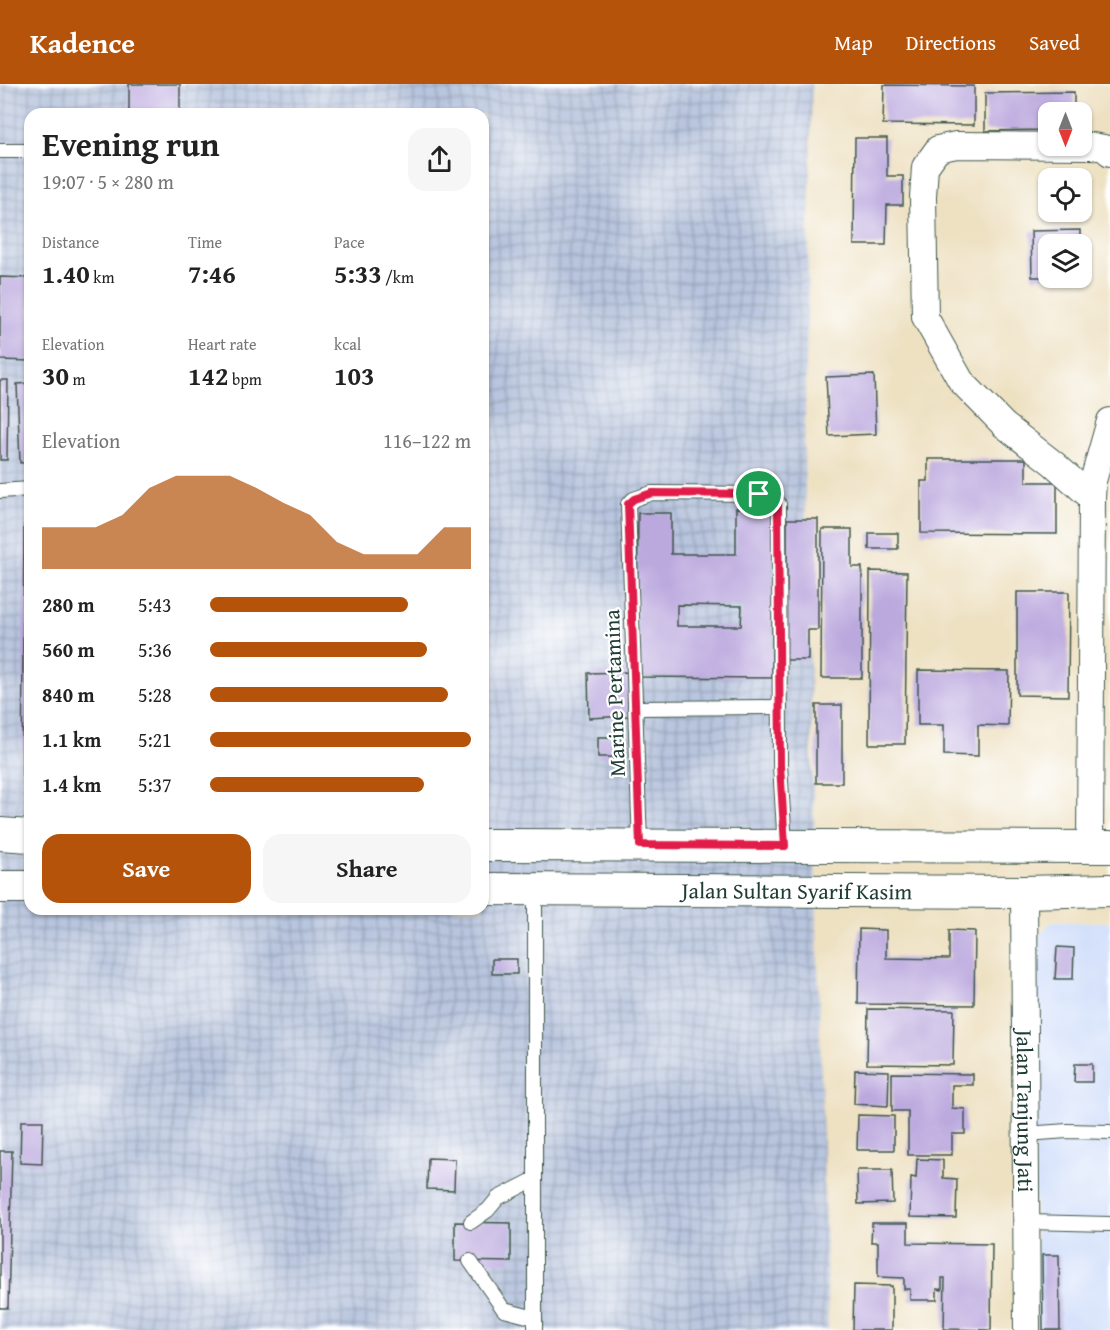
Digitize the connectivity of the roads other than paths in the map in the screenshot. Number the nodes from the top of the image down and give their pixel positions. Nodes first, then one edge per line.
1 (0, 151) edge
2 (24, 151) edge
3 (1110, 153) edge
4 (1110, 421) edge
5 (24, 489) edge
6 (0, 491) edge
7 (1092, 498) junction
8 (780, 707) junction
9 (635, 708) junction
10 (0, 834) edge
11 (24, 836) edge
12 (640, 845) junction
13 (489, 846) edge
14 (785, 846) junction
15 (1100, 847) edge
16 (0, 887) edge
17 (24, 887) edge
18 (489, 889) edge
19 (535, 889) junction
20 (1110, 890) edge
21 (1024, 892) junction
22 (1110, 1132) edge
23 (1026, 1134) junction
24 (535, 1179) junction
25 (471, 1222) dead end
26 (1027, 1222) junction
27 (1110, 1224) edge
28 (470, 1261) dead end
29 (535, 1324) edge
30 (1027, 1330) edge

1 - 2 lane
3 - 7 street
4 - 7 street
5 - 6 lane
7 - 15 street
8 - 9 lane
8 - 9 lane, Marine Pertamina
8 - 14 lane
9 - 12 lane, Marine Pertamina
10 - 11 street
12 - 13 street, Jalan Sultan Syarif Kasim
12 - 14 street, Jalan Sultan Syarif Kasim
14 - 15 street, Jalan Sultan Syarif Kasim
16 - 17 street
18 - 19 street, Jalan Sultan Syarif Kasim
19 - 21 street, Jalan Sultan Syarif Kasim
19 - 24 lane
20 - 21 street, Jalan Sultan Syarif Kasim
21 - 23 street, Jalan Tanjung Jati
22 - 23 lane
23 - 26 street, Jalan Tanjung Jati
24 - 25 lane
24 - 29 lane
26 - 27 lane
26 - 30 street, Jalan Tanjung Jati
28 - 29 lane

